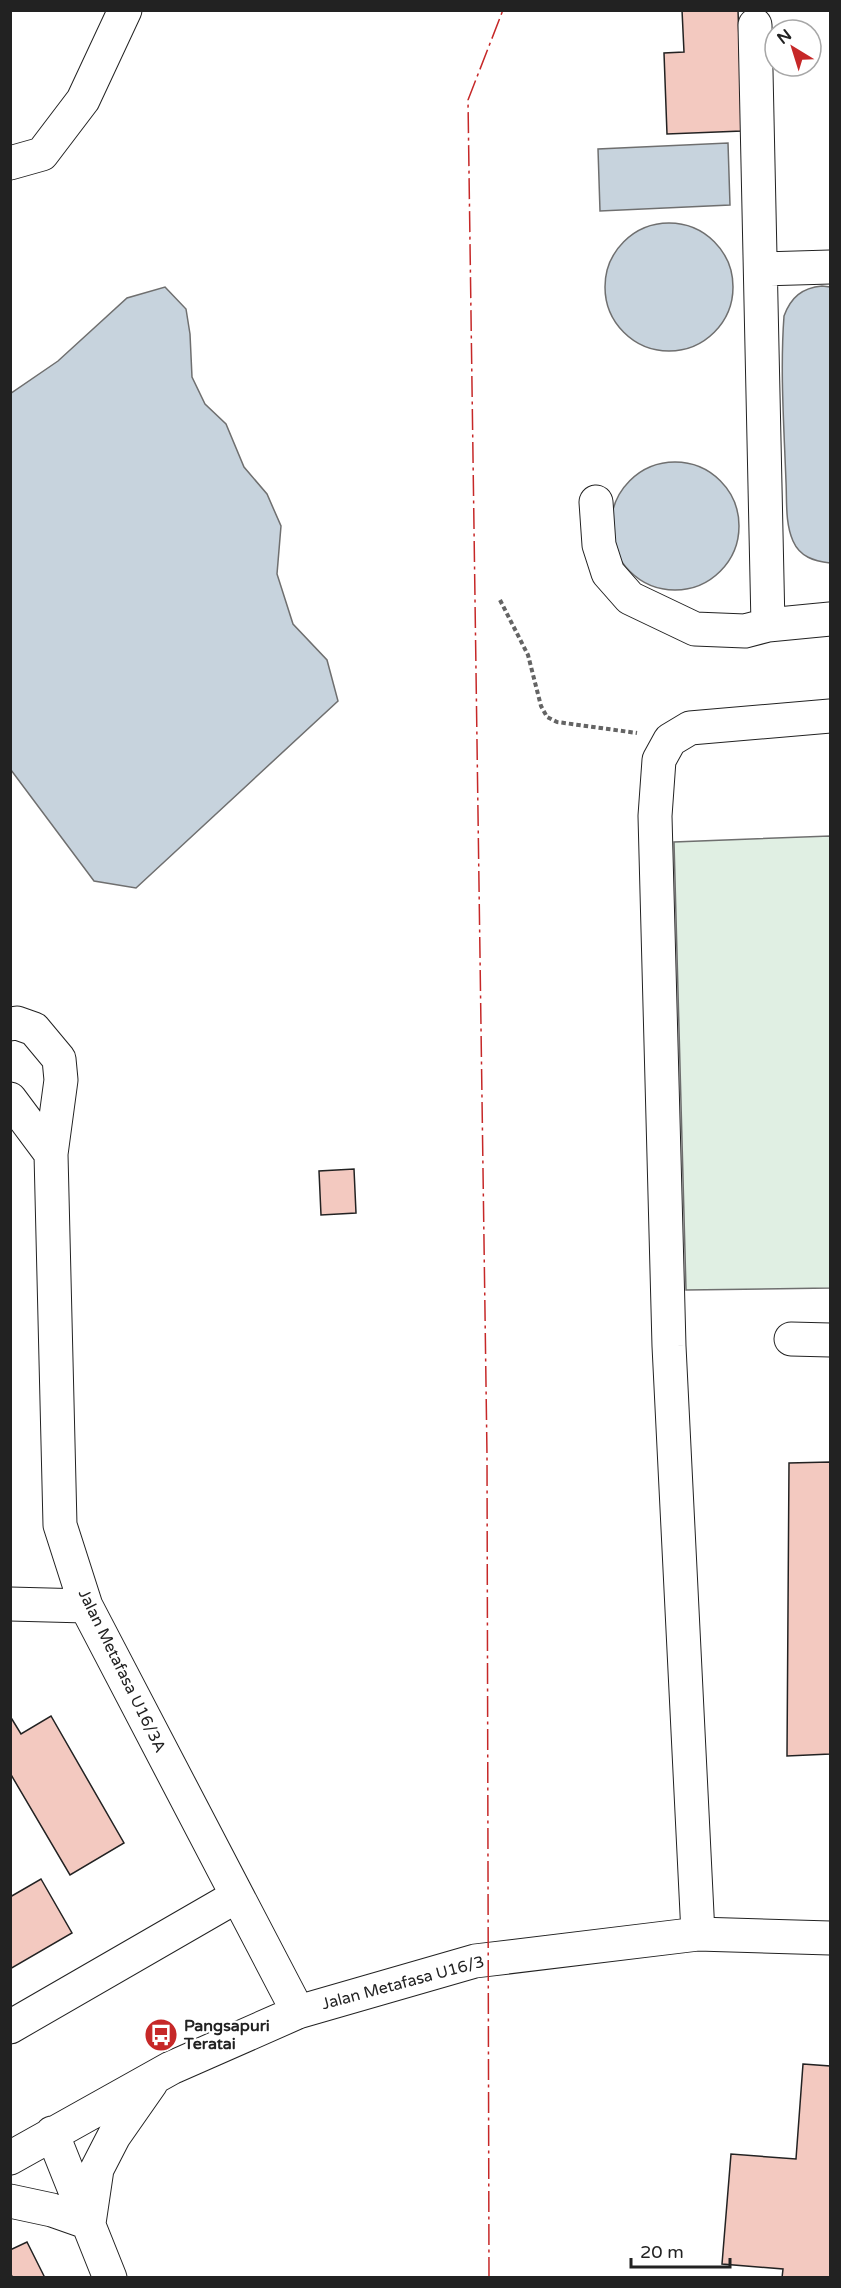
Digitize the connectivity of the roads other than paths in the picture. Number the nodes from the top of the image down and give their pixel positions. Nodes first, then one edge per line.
1 (125, 10) edge
2 (755, 25) dead end
3 (10, 163) edge
4 (831, 267) edge
5 (760, 269) junction
6 (596, 502) dead end
7 (831, 618) edge
8 (768, 625) junction
9 (831, 716) edge
10 (10, 1024) edge
11 (10, 1099) edge
12 (51, 1154) junction
13 (791, 1339) dead end
14 (831, 1340) edge
15 (10, 1604) edge
16 (86, 1606) junction
17 (237, 1896) junction
18 (698, 1935) junction
19 (831, 1938) edge
20 (297, 2012) junction
21 (10, 2027) edge
22 (156, 2077) junction
23 (52, 2133) junction
24 (10, 2158) edge
25 (10, 2201) edge
26 (89, 2223) junction
27 (110, 2277) edge

1 - 3 street
2 - 5 street
4 - 5 street
5 - 8 street
6 - 8 street
7 - 8 street
9 - 18 street
10 - 12 street, Jalan Metafasa U16/3A
11 - 12 street
12 - 16 street, Jalan Metafasa U16/3A
13 - 14 street
15 - 16 street
16 - 17 street, Jalan Metafasa U16/3A
17 - 20 street, Jalan Metafasa U16/3A
17 - 21 street
18 - 19 street, Jalan Metafasa U16/3
18 - 20 street, Jalan Metafasa U16/3
20 - 22 street, Jalan Metafasa U16/3
22 - 23 street, Jalan Metafasa U16/3
22 - 26 street
23 - 24 street, Jalan Metafasa U16/3
23 - 26 street
25 - 26 street
26 - 27 street

